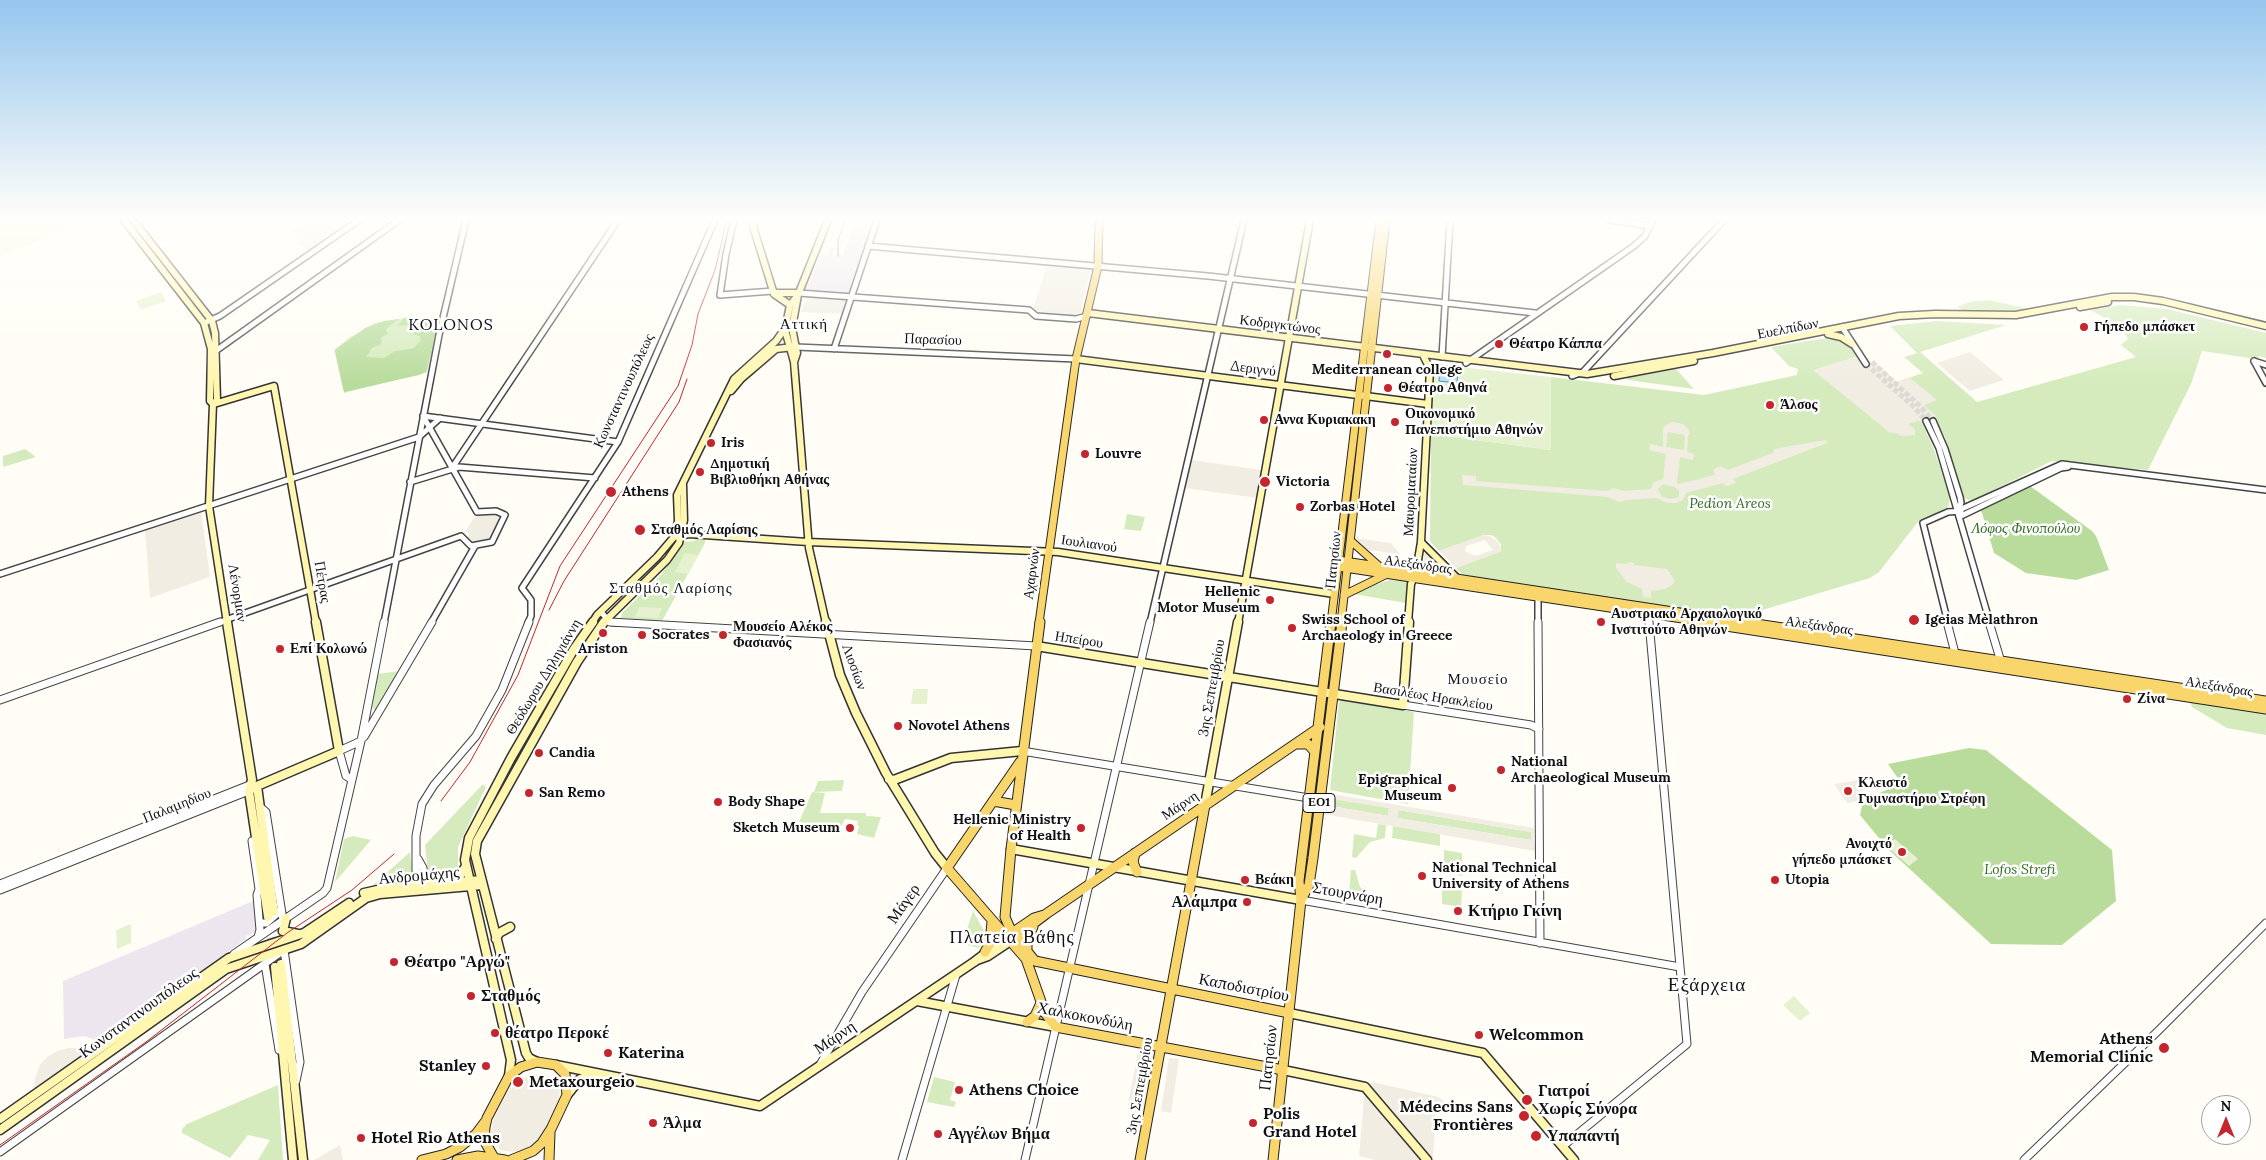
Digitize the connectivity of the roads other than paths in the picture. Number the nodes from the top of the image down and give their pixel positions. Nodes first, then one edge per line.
1 (165, 274) edge
2 (175, 274) edge
3 (280, 274) edge
4 (322, 274) edge
5 (453, 274) edge
6 (582, 274) edge
7 (691, 274) edge
8 (723, 274) edge
9 (769, 274) edge
10 (806, 274) edge
11 (859, 274) edge
12 (1096, 274) edge
13 (1187, 274) edge
14 (1231, 274) edge
15 (1300, 274) edge
16 (1376, 274) edge
17 (1377, 274) edge
18 (1447, 274) edge
19 (1593, 274) edge
20 (1673, 274) edge
21 (1230, 278) junction
22 (1298, 286) junction
23 (775, 292) junction
24 (1374, 295) junction
25 (852, 297) junction
26 (796, 299) junction
27 (1445, 303) junction
28 (1536, 313) junction
29 (1087, 315) junction
30 (212, 321) junction
31 (204, 323) junction
32 (786, 327) junction
33 (2266, 327) edge
34 (1843, 329) junction
35 (1218, 330) junction
36 (1828, 334) junction
37 (232, 338) junction
38 (1289, 339) junction
39 (217, 342) junction
40 (1852, 344) junction
41 (792, 347) junction
42 (1368, 348) junction
43 (834, 349) junction
44 (217, 350) junction
45 (1423, 355) junction
46 (1076, 359) junction
47 (1441, 359) junction
48 (1467, 362) junction
49 (1866, 364) tunnel mouth
50 (2266, 365) edge
51 (1430, 369) junction
52 (1580, 374) junction
53 (1208, 376) junction
54 (1572, 376) junction
55 (2266, 383) edge
56 (1280, 385) junction
57 (1362, 395) junction
58 (725, 399) junction
59 (213, 404) junction
60 (1428, 404) junction
61 (423, 416) junction
62 (440, 418) junction
63 (1926, 421) tunnel mouth
64 (1933, 421) tunnel mouth
65 (482, 424) junction
66 (430, 427) junction
67 (419, 438) junction
68 (618, 442) junction
69 (452, 468) junction
70 (595, 478) junction
71 (290, 479) junction
72 (410, 482) junction
73 (683, 485) junction
74 (2266, 491) edge
75 (1960, 497) junction
76 (1974, 504) junction
77 (209, 506) junction
78 (1958, 514) junction
79 (682, 534) junction
80 (674, 537) junction
81 (1351, 541) junction
82 (808, 542) junction
83 (1421, 542) junction
84 (475, 546) junction
85 (1050, 551) junction
86 (396, 560) junction
87 (1338, 564) junction
88 (1348, 565) junction
89 (1379, 566) junction
90 (1163, 568) junction
91 (0, 574) edge
92 (1387, 575) junction
93 (1414, 575) junction
94 (1458, 579) junction
95 (1244, 580) junction
96 (310, 590) junction
97 (1334, 594) junction
98 (1538, 594) junction
99 (1344, 595) junction
100 (1648, 611) junction
101 (603, 615) junction
102 (227, 619) junction
103 (829, 635) junction
104 (1036, 646) junction
105 (1955, 653) junction
106 (1141, 662) junction
107 (1969, 662) junction
108 (2002, 664) junction
109 (1228, 677) junction
110 (1322, 692) junction
111 (1332, 693) junction
112 (0, 700) edge
113 (2266, 701) edge
114 (1403, 704) junction
115 (2266, 709) edge
116 (367, 711) junction
117 (380, 711) junction
118 (1329, 721) junction
119 (1318, 728) junction
120 (1539, 728) junction
121 (361, 741) junction
122 (1294, 744) junction
123 (340, 751) junction
124 (1315, 752) junction
125 (1021, 756) junction
126 (1116, 767) junction
127 (351, 779) junction
128 (891, 781) junction
129 (1209, 782) junction
130 (1233, 786) junction
131 (253, 787) junction
132 (1310, 798) junction
133 (993, 801) junction
134 (1016, 805) junction
135 (1205, 805) junction
136 (253, 817) junction
137 (1011, 850) junction
138 (1135, 853) junction
139 (1094, 864) junction
140 (466, 866) junction
141 (947, 868) junction
142 (1115, 868) junction
143 (1136, 872) junction
144 (1191, 881) junction
145 (450, 883) junction
146 (481, 883) junction
147 (0, 884) edge
148 (470, 884) junction
149 (1089, 885) junction
150 (423, 888) junction
151 (0, 890) edge
152 (1301, 900) junction
153 (1046, 914) junction
154 (279, 915) junction
155 (992, 922) junction
156 (260, 923) junction
157 (2266, 923) edge
158 (1034, 925) junction
159 (510, 927) dead end
160 (304, 933) junction
161 (258, 937) junction
162 (1011, 938) junction
163 (496, 939) junction
164 (1540, 943) junction
165 (985, 952) junction
166 (1027, 952) junction
167 (285, 953) junction
168 (228, 958) junction
169 (977, 960) junction
170 (265, 964) junction
171 (1680, 967) junction
172 (1070, 968) junction
173 (956, 974) junction
174 (1171, 990) junction
175 (916, 1001) junction
176 (1041, 1003) junction
177 (947, 1007) junction
178 (1289, 1013) junction
179 (1027, 1022) junction
180 (1056, 1027) junction
181 (1161, 1047) junction
182 (537, 1062) junction
183 (556, 1065) junction
184 (818, 1068) junction
185 (1283, 1070) junction
186 (597, 1074) junction
187 (509, 1076) junction
188 (286, 1079) junction
189 (295, 1086) junction
190 (567, 1095) junction
191 (487, 1118) junction
192 (0, 1119) edge
193 (551, 1129) junction
194 (0, 1130) edge
195 (1563, 1146) junction
196 (0, 1152) edge
197 (494, 1158) junction
198 (293, 1160) edge
199 (303, 1160) edge
200 (422, 1160) edge
201 (457, 1160) edge
202 (505, 1160) edge
203 (512, 1160) edge
204 (548, 1160) edge
205 (902, 1160) edge
206 (1025, 1160) edge
207 (1140, 1160) edge
208 (1273, 1160) edge
209 (1427, 1160) edge
210 (1574, 1160) edge
211 (2024, 1160) edge

1 - 31 main road, Λένορμαν
2 - 30 main road, Λένορμαν
3 - 30 street
4 - 37 street
5 - 61 street
6 - 65 street
7 - 68 street, Κωνσταντινουπόλεως
8 - 23 street
9 - 23 main road
10 - 26 main road, Λιοσίων
11 - 25 street
12 - 29 main road, Αχαρνών
13 - 21 street
14 - 21 street
15 - 22 main road, 3ης Σεπτεμβρίου
16 - 24 main road, Πατησίων / ΕΟ1
17 - 24 main road, Πατησίων / ΕΟ1
18 - 27 street
19 - 28 street
20 - 52 street
21 - 22 street
21 - 35 street
22 - 24 street
22 - 38 main road, 3ης Σεπτεμβρίου
23 - 26 main road
24 - 27 street
24 - 42 main road, Πατησίων / ΕΟ1
25 - 26 street
25 - 29 street
25 - 43 street
26 - 32 main road, Λιοσίων
26 - 41 main road, Λιοσίων
27 - 28 street
27 - 47 street
28 - 48 street
29 - 35 main road, Κοδριγκτώνος
29 - 46 main road, Αχαρνών
30 - 31 street
30 - 39 main road, Λένορμαν
31 - 59 main road, Λένορμαν
32 - 41 main road, Λιοσίων
32 - 58 main road
33 - 34 main road, Ευελπίδων
34 - 36 main road, Ευελπίδων
34 - 40 street
34 - 52 main road, Ευελπίδων
35 - 38 main road, Κοδριγκτώνος
35 - 53 street
36 - 40 main road
36 - 54 main road, Ευελπίδων
37 - 39 street
37 - 44 street
38 - 42 main road, Κοδριγκτώνος
38 - 56 main road, 3ης Σεπτεμβρίου
39 - 44 main road, Λένορμαν
40 - 49 street
41 - 43 street, Παρασίου
41 - 58 main road
41 - 82 main road, Λιοσίων
42 - 45 main road, Κοδριγκτώνος
42 - 57 main road, Πατησίων / ΕΟ1
43 - 46 street, Παρασίου
44 - 59 main road, Λένορμαν
45 - 47 main road, Κοδριγκτώνος
45 - 51 main road, Μαυροματαίων
46 - 53 main road, Δεριγνύ
46 - 85 main road, Αχαρνών
47 - 48 main road, Κοδριγκτώνος
47 - 51 main road
48 - 52 main road, Ευελπίδων
48 - 54 main road, Ευελπίδων
50 - 55 street
51 - 60 main road, Μαυροματαίων
52 - 54 street
53 - 56 main road, Δεριγνύ
53 - 90 street
56 - 57 main road, Δεριγνύ
56 - 95 main road, 3ης Σεπτεμβρίου
57 - 60 main road, Δεριγνύ
57 - 81 main road, Πατησίων / ΕΟ1
57 - 87 main road, Πατησίων / ΕΟ1
58 - 73 main road
59 - 71 main road, Πέτρας
59 - 77 main road, Λένορμαν
60 - 83 main road, Μαυροματαίων
61 - 62 street
61 - 66 street
61 - 67 street
62 - 65 street
62 - 66 street
63 - 78 street
64 - 75 street
65 - 68 street
65 - 69 street
66 - 67 street
66 - 69 street
67 - 71 street
67 - 72 street
68 - 70 street, Κωνσταντινουπόλεως
69 - 70 street
69 - 72 street
69 - 84 street
70 - 150 street, Κωνσταντινουπόλεως
71 - 77 street
71 - 96 main road, Πέτρας
72 - 86 street
73 - 79 main road, Θεόδωρου Δηληγιάννη
73 - 80 main road
74 - 76 street
74 - 78 street
75 - 76 street
75 - 78 street
76 - 78 street
77 - 91 street
77 - 102 main road, Λένορμαν
78 - 105 street
78 - 108 street
79 - 80 main road
79 - 82 main road, Ιουλιανού
79 - 101 main road, Θεόδωρου Δηληγιάννη
80 - 101 main road, Θεόδωρου Δηληγιάννη
81 - 88 main road, Πατησίων / ΕΟ1
81 - 89 main road
82 - 85 main road, Ιουλιανού
82 - 103 main road, Λιοσίων
83 - 93 main road, Μαυροματαίων
83 - 94 main road
84 - 86 street
84 - 117 street
85 - 90 main road, Ιουλιανού
85 - 104 main road, Αχαρνών
86 - 96 street
86 - 116 street
87 - 88 main road, Αλεξάνδρας
87 - 97 main road, Πατησίων / ΕΟ1
88 - 89 main road, Αλεξάνδρας
88 - 92 main road, Αλεξάνδρας
88 - 99 main road, Πατησίων / ΕΟ1
89 - 93 main road, Αλεξάνδρας
90 - 95 main road, Ιουλιανού
90 - 106 street
92 - 93 main road, Αλεξάνδρας
92 - 99 main road
93 - 94 main road, Αλεξάνδρας
93 - 98 main road, Αλεξάνδρας
93 - 114 main road, Μαυροματαίων
94 - 98 main road, Αλεξάνδρας
95 - 97 main road, Ιουλιανού
95 - 109 main road, 3ης Σεπτεμβρίου
96 - 102 street
96 - 123 main road, Πέτρας
97 - 110 main road, Πατησίων / ΕΟ1
98 - 100 main road, Αλεξάνδρας
98 - 120 street
99 - 111 main road, Πατησίων / ΕΟ1
100 - 105 main road, Αλεξάνδρας
100 - 107 main road, Αλεξάνδρας
100 - 171 street
101 - 103 street, Ηπείρου
101 - 140 main road, Θεόδωρου Δηληγιάννη
101 - 146 main road, Θεόδωρου Δηληγιάννη
102 - 112 street
102 - 131 main road, Λένορμαν
103 - 104 street, Ηπείρου
103 - 128 main road, Λιοσίων
104 - 106 main road, Ηπείρου
104 - 125 main road, Αχαρνών
105 - 107 street
105 - 108 main road, Αλεξάνδρας
106 - 109 main road, Ηπείρου
106 - 126 street
107 - 108 main road, Αλεξάνδρας
108 - 113 main road, Αλεξάνδρας
108 - 115 main road, Αλεξάνδρας
109 - 110 main road, Ηπείρου
109 - 129 main road, 3ης Σεπτεμβρίου
110 - 111 main road, Βασιλέως Ηρακλείου
110 - 119 main road, Πατησίων / ΕΟ1
111 - 114 main road, Βασιλέως Ηρακλείου
111 - 118 main road, Πατησίων / ΕΟ1
114 - 120 street, Βασιλέως Ηρακλείου
116 - 117 street
116 - 121 street
117 - 121 street
118 - 119 main road, Μάρνη
118 - 152 main road, Πατησίων / ΕΟ1
119 - 122 main road, Μάρνη
119 - 124 main road, Πατησίων / ΕΟ1
120 - 164 street
121 - 123 street, Παλαμηδίου
121 - 127 street
122 - 124 main road
122 - 130 main road, Μάρνη
123 - 127 street, Πέτρας
123 - 131 main road, Παλαμηδίου
124 - 132 main road, Πατησίων / ΕΟ1
125 - 126 street
125 - 128 main road
125 - 133 main road, Μάγερ
125 - 134 main road, Αχαρνών
126 - 129 street
126 - 139 street
127 - 154 street
128 - 141 main road, Λιοσίων
129 - 130 street
129 - 135 main road, 3ης Σεπτεμβρίου
130 - 132 street
130 - 135 main road, Μάρνη
131 - 136 main road, Λένορμαν
131 - 147 street, Παλαμηδίου
131 - 151 street, Παλαμηδίου
131 - 154 main road, Λένορμαν
132 - 152 main road, Πατησίων / ΕΟ1
133 - 134 main road
133 - 141 main road, Μάγερ
134 - 137 main road, Αχαρνών
135 - 138 main road, Μάρνη
135 - 144 main road, 3ης Σεπτεμβρίου
136 - 154 main road, Λένορμαν
136 - 156 street
137 - 139 main road, Στουρνάρη
137 - 162 main road, Αχαρνών
138 - 142 main road, Μάρνη
138 - 143 main road
139 - 142 main road, Στουρνάρη
139 - 149 street
140 - 145 main road
140 - 148 main road, Θεόδωρου Δηληγιάννη
141 - 155 main road, Λιοσίων
141 - 184 street, Μάγερ
142 - 143 main road, Στουρνάρη
142 - 149 main road, Μάρνη
143 - 144 main road, Στουρνάρη
144 - 152 main road, Στουρνάρη
144 - 174 main road, 3ης Σεπτεμβρίου
145 - 148 main road, Ανδρομάχης
145 - 150 main road, Ανδρομάχης
146 - 148 main road, Ανδρομάχης
146 - 163 main road, Θεόδωρου Δηληγιάννη
148 - 150 main road, Ανδρομάχης
148 - 187 main road, Θεόδωρου Δηληγιάννη
149 - 153 main road, Μάρνη
149 - 172 street
150 - 160 main road, Ανδρομάχης
150 - 167 main road, Ανδρομάχης
152 - 164 street, Στουρνάρη
152 - 178 main road, Πατησίων / ΕΟ1
153 - 158 main road, Μάρνη
153 - 162 main road, Μάρνη
154 - 156 street
154 - 160 main road
154 - 161 street, Κωνσταντινουπόλεως
155 - 162 main road, Λιοσίων
155 - 165 main road
156 - 161 street
157 - 211 street
158 - 162 main road, Μάρνη
158 - 166 main road
159 - 163 main road
160 - 168 main road, Κωνσταντινουπόλεως
161 - 168 street, Κωνσταντινουπόλεως
162 - 165 main road, Μάρνη
162 - 166 main road, Καποδιστρίου
162 - 169 main road, Μάρνη
162 - 176 main road
163 - 182 main road, Θεόδωρου Δηληγιάννη
164 - 171 street, Στουρνάρη
165 - 169 main road, Μάρνη
166 - 172 main road, Καποδιστρίου
167 - 170 street
167 - 189 street
167 - 194 main road, Κωνσταντινουπόλεως
168 - 192 main road, Κωνσταντινουπόλεως
169 - 173 main road, Μάρνη
170 - 188 street
170 - 196 street
171 - 195 street
172 - 174 main road, Καποδιστρίου
172 - 180 street
173 - 175 main road, Μάρνη
173 - 177 street
174 - 178 main road, Καποδιστρίου
174 - 181 main road, 3ης Σεπτεμβρίου
175 - 177 main road, Χαλκοκονδύλη
175 - 184 main road, Μάρνη
176 - 179 main road
176 - 180 main road
177 - 179 main road, Χαλκοκονδύλη
177 - 205 street
178 - 185 main road, Πατησίων / ΕΟ1
178 - 195 main road, Καποδιστρίου
179 - 180 main road, Χαλκοκονδύλη
180 - 181 main road, Χαλκοκονδύλη
180 - 206 street
181 - 185 main road, Χαλκοκονδύλη
181 - 207 main road, 3ης Σεπτεμβρίου
182 - 183 main road
182 - 187 main road
183 - 186 main road
183 - 190 main road
184 - 186 main road, Μάρνη
185 - 208 main road, Πατησίων / ΕΟ1
185 - 209 main road, Χαλκοκονδύλη
186 - 190 main road
187 - 191 main road
188 - 189 main road
188 - 198 main road
189 - 199 main road
190 - 193 main road
191 - 197 main road
191 - 200 main road
193 - 203 main road
193 - 204 main road
195 - 210 main road
197 - 201 main road
197 - 202 main road

